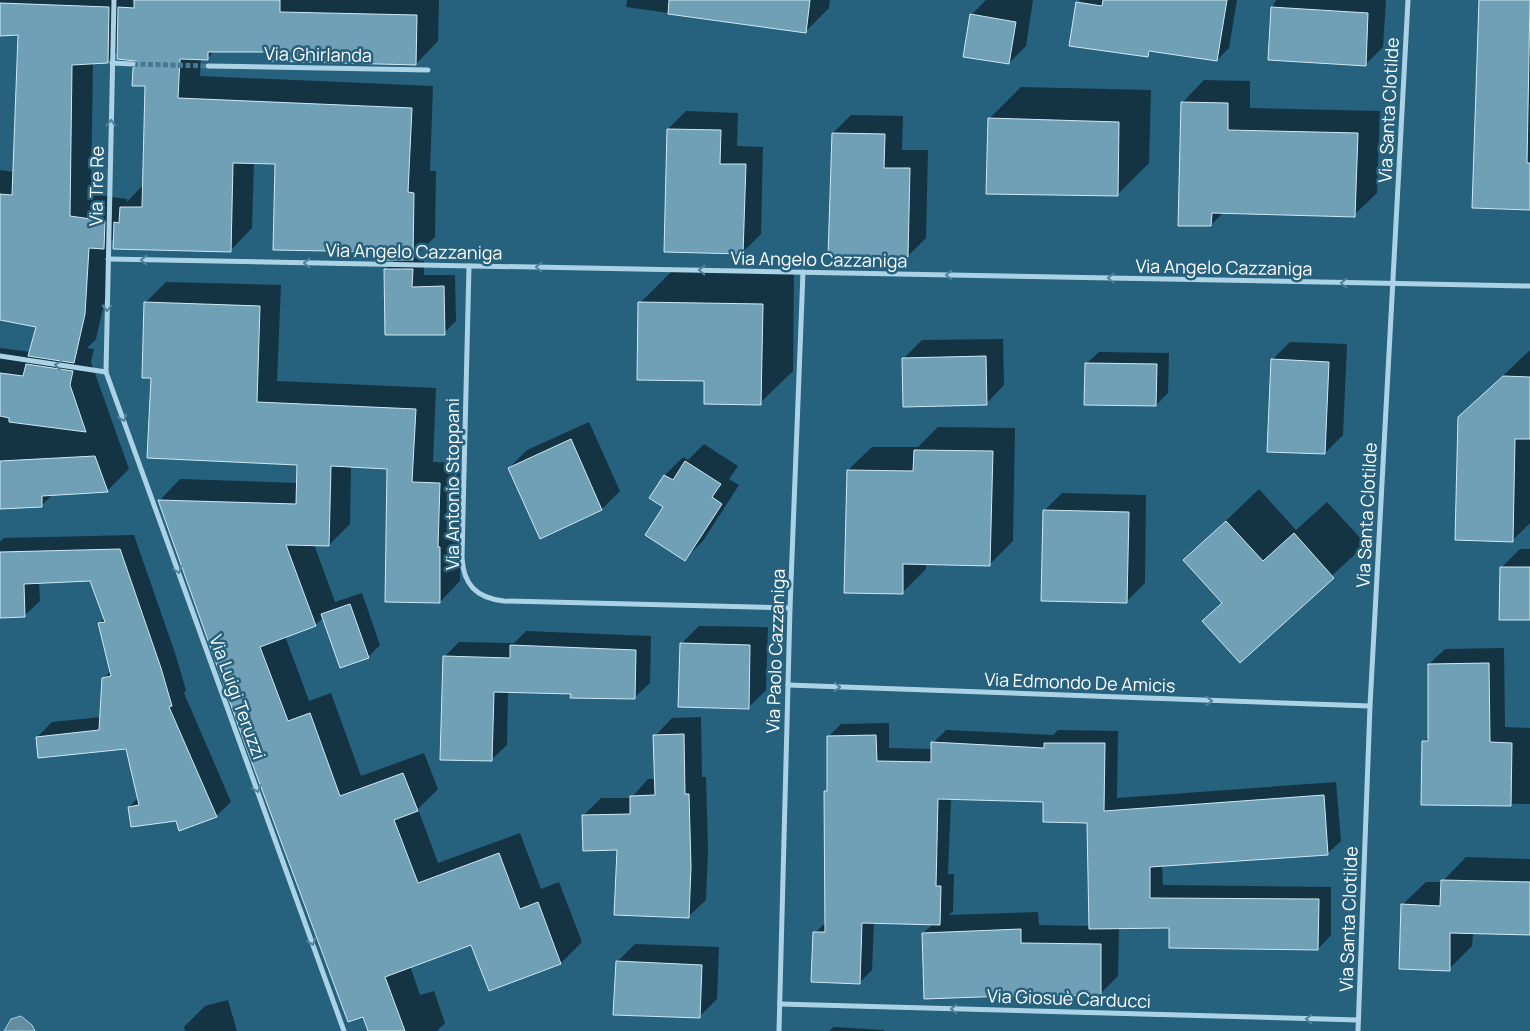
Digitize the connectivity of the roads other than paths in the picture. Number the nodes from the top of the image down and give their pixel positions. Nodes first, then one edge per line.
1 (114, 0) edge
2 (1408, 0) edge
3 (112, 64) junction
4 (133, 64) tunnel mouth
5 (208, 66) tunnel mouth
6 (428, 70) dead end
7 (108, 259) junction
8 (469, 266) junction
9 (803, 272) junction
10 (1392, 284) junction
11 (1530, 286) edge
12 (0, 356) edge
13 (106, 372) junction
14 (790, 608) junction
15 (788, 685) junction
16 (1370, 706) junction
17 (780, 1004) junction
18 (1358, 1020) junction
19 (344, 1031) edge
20 (779, 1031) edge
21 (1358, 1031) edge

1 - 3 street, Via Tre Re
2 - 10 street, Via Santa Clotilde
3 - 4 street
7 -> 3 street, Via Tre Re
5 - 6 street, Via Ghirlanda
8 -> 7 street, Via Angelo Cazzaniga
7 -> 13 street, Via Tre Re
9 -> 8 street, Via Angelo Cazzaniga
8 - 14 street, Via Antonio Stoppani
10 -> 9 street, Via Angelo Cazzaniga
9 - 14 street, Via Paolo Cazzaniga
10 - 11 street, Via Angelo Cazzaniga
10 - 16 street, Via Santa Clotilde
13 -> 12 street
13 -> 19 street, Via Luigi Teruzzi
14 - 15 street, Via Paolo Cazzaniga
15 -> 16 street, Via Edmondo De Amicis
15 - 17 street, Via Paolo Cazzaniga
16 - 18 street, Via Santa Clotilde
18 -> 17 street, Via Giosuè Carducci
17 - 20 street, Via Paolo Cazzaniga
18 - 21 street, Via Santa Clotilde

